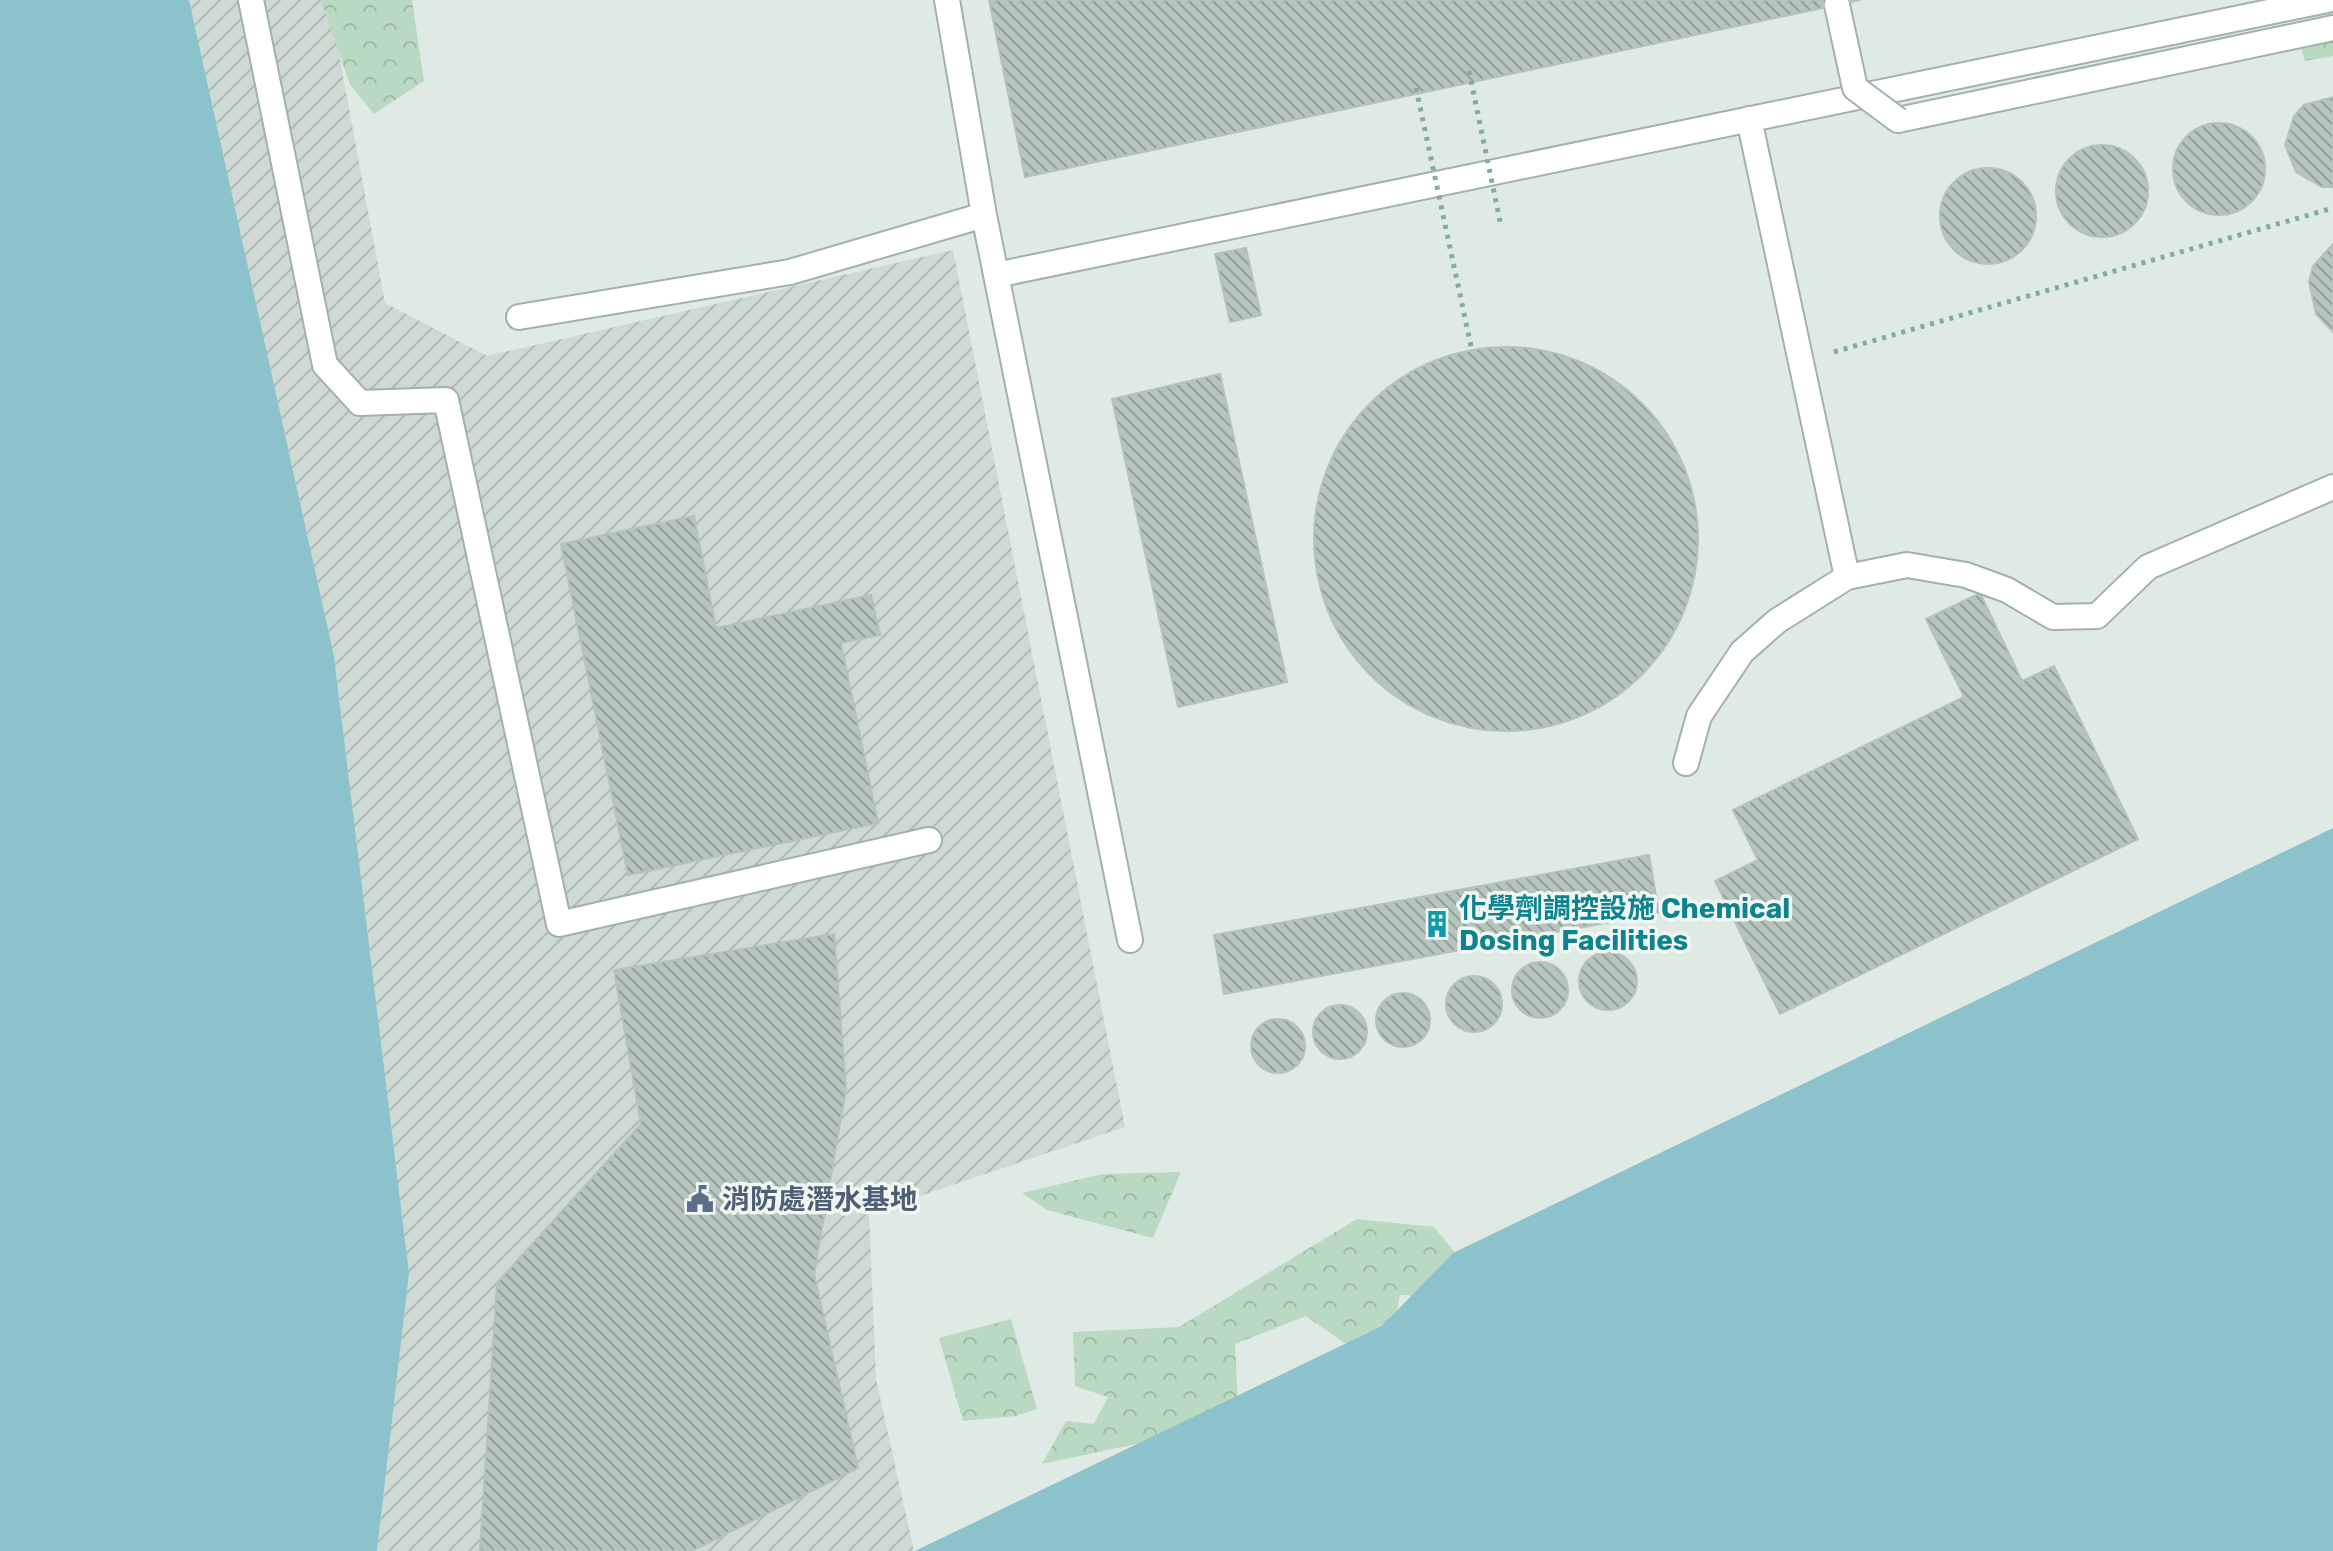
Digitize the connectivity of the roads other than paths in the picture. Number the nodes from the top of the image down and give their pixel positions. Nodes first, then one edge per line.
1 (251, 0) edge
2 (947, 0) edge
3 (2327, 0) edge
4 (1837, 5) dead end
5 (2333, 28) edge
6 (1749, 119) junction
7 (984, 215) junction
8 (996, 275) junction
9 (519, 317) dead end
10 (2333, 487) edge
11 (1847, 577) junction
12 (1686, 763) dead end
13 (929, 840) dead end
14 (1130, 940) dead end

1 - 13 lane
2 - 7 lane
3 - 6 lane
4 - 5 lane, bridge
6 - 8 lane
6 - 11 lane
7 - 8 lane
7 - 9 lane
8 - 14 lane
10 - 11 lane
11 - 12 lane

